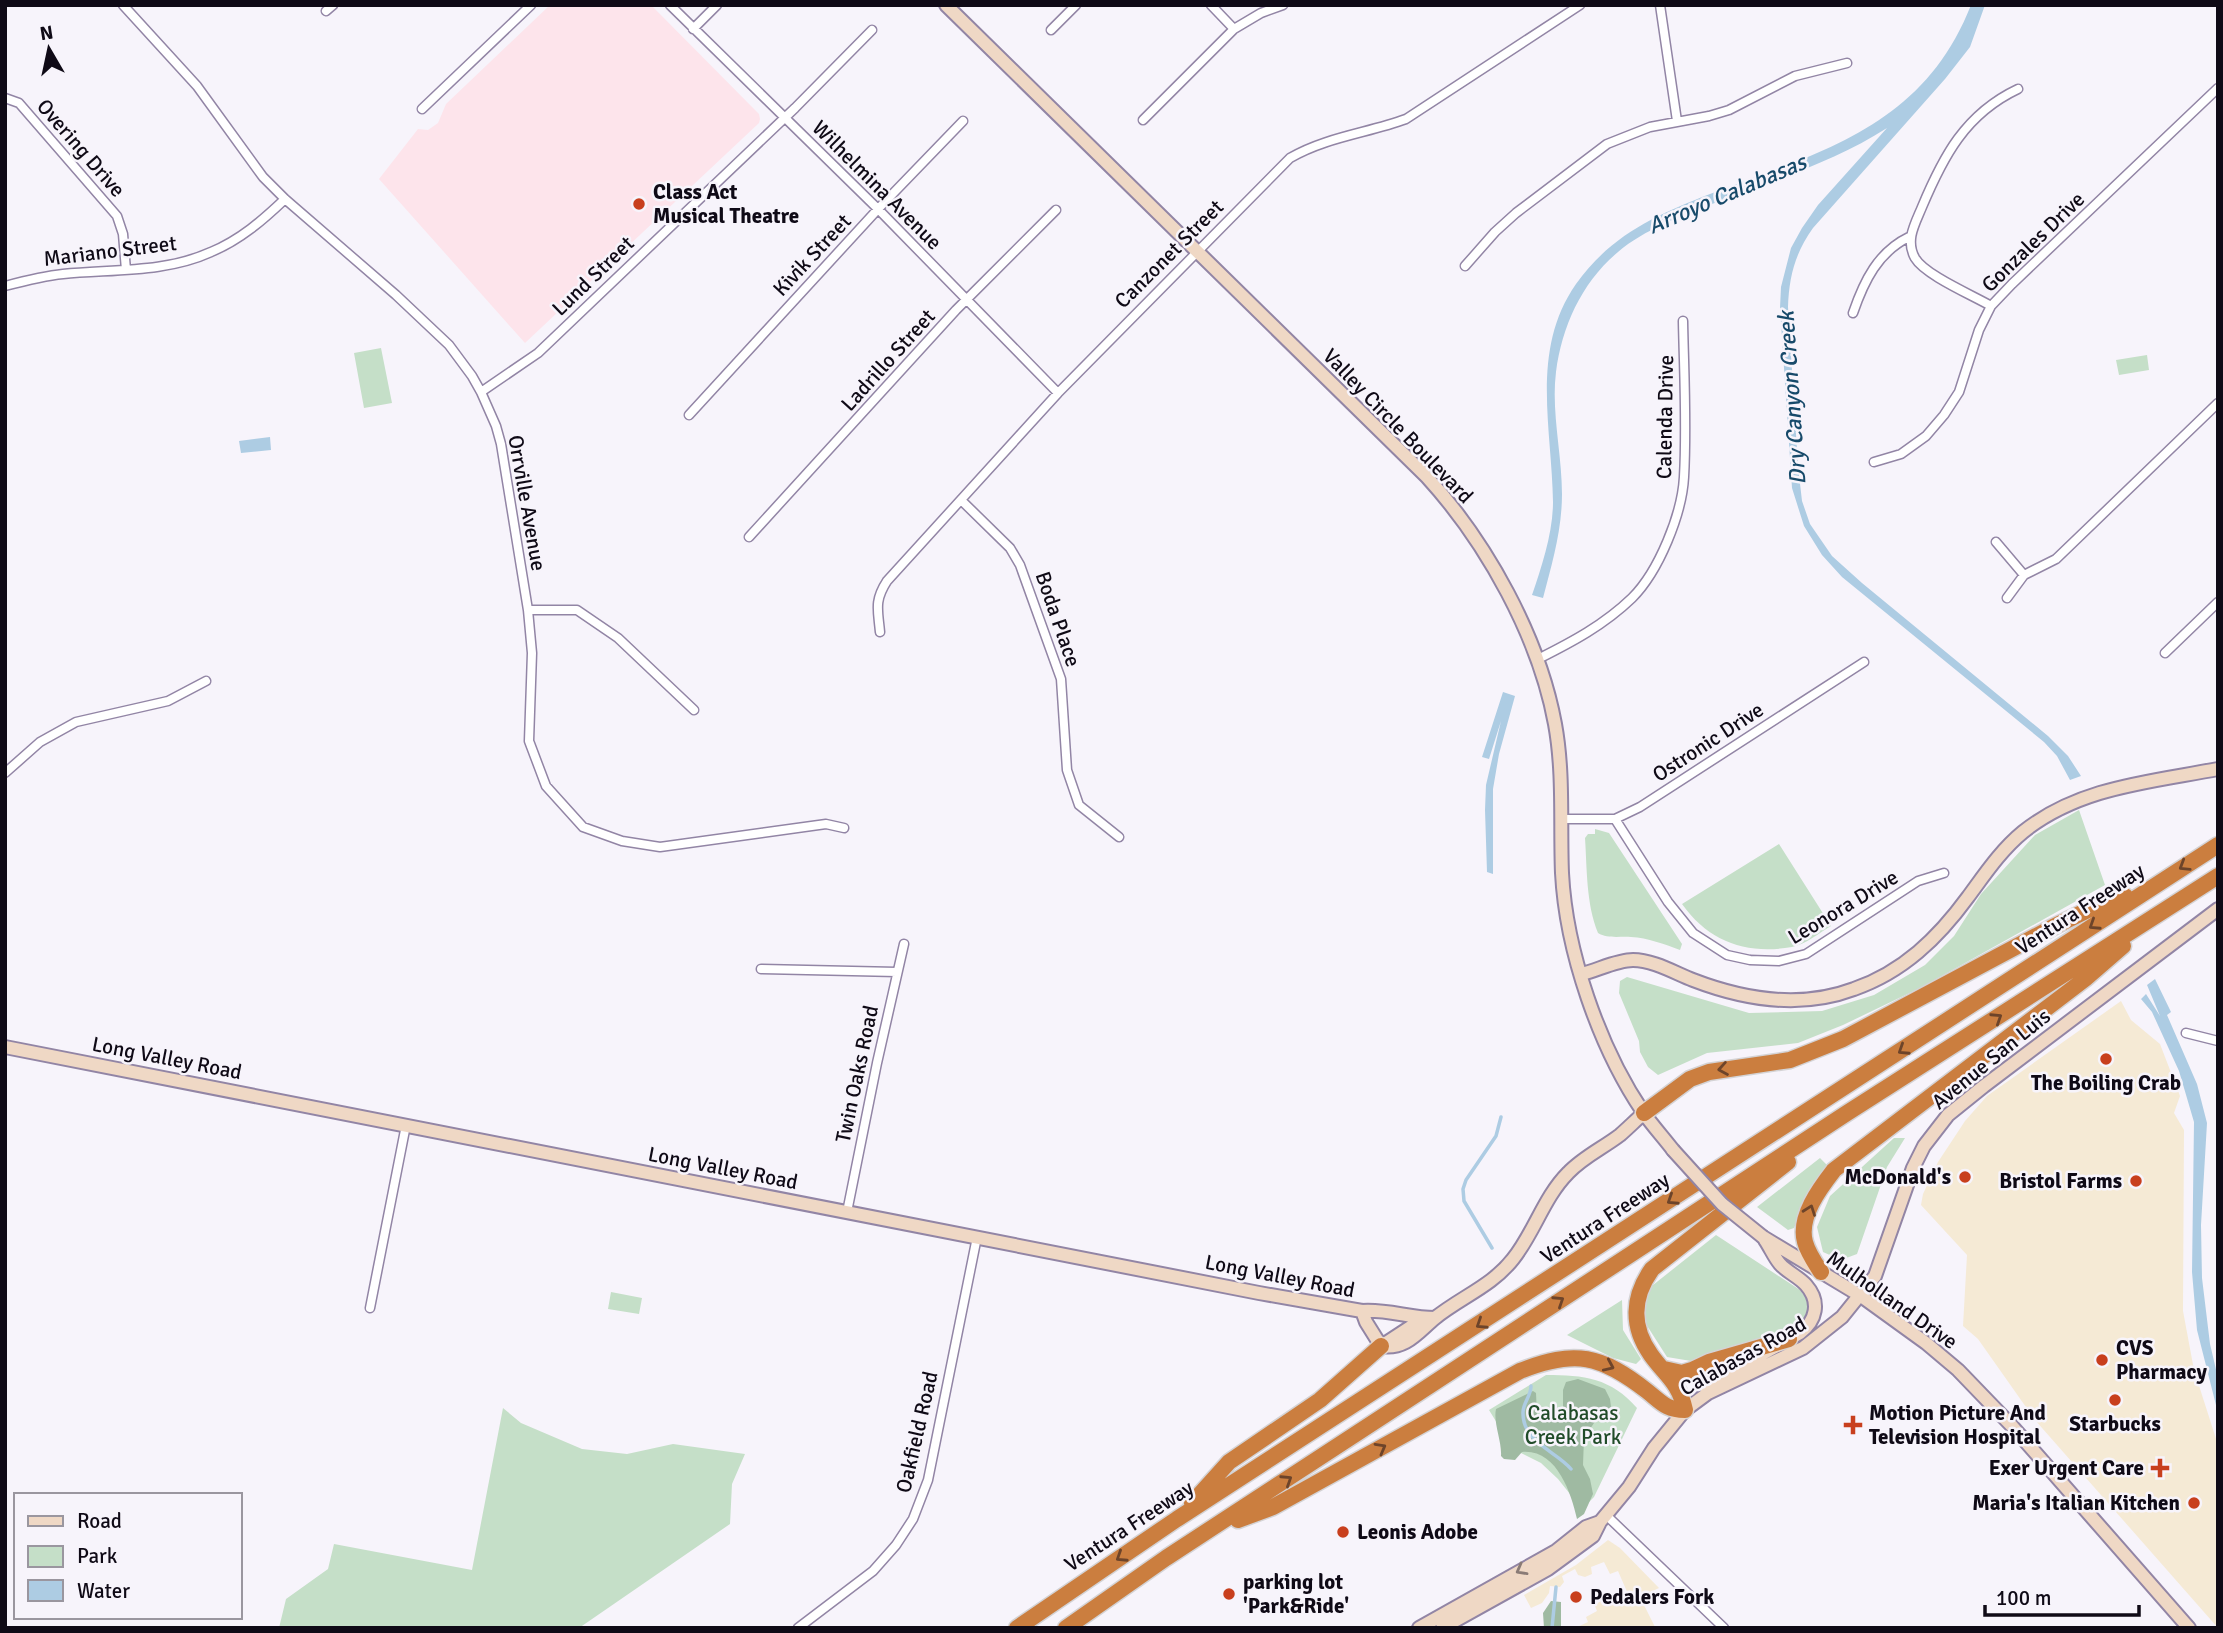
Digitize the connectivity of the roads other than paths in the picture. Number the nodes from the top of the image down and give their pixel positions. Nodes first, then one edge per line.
1 (123, 5) edge
2 (531, 5) edge
3 (670, 5) edge
4 (718, 5) edge
5 (946, 5) edge
6 (1076, 5) edge
7 (1211, 5) edge
8 (1283, 5) edge
9 (1580, 5) edge
10 (1660, 5) edge
11 (693, 29) junction
12 (1234, 29) junction
13 (872, 30) dead end
14 (1051, 30) dead end
15 (1847, 63) dead end
16 (2218, 88) edge
17 (2018, 89) dead end
18 (5, 98) edge
19 (422, 109) dead end
20 (784, 118) junction
21 (1143, 120) dead end
22 (963, 121) dead end
23 (1677, 121) junction
24 (285, 199) junction
25 (878, 209) junction
26 (1056, 210) dead end
27 (1909, 237) junction
28 (1195, 253) junction
29 (1465, 267) dead end
30 (126, 270) junction
31 (5, 286) edge
32 (967, 300) junction
33 (1991, 306) junction
34 (1853, 313) dead end
35 (1683, 321) dead end
36 (481, 392) junction
37 (1058, 393) junction
38 (2218, 403) edge
39 (689, 415) dead end
40 (1874, 462) dead end
41 (961, 500) junction
42 (749, 537) dead end
43 (1996, 542) dead end
44 (2024, 575) junction
45 (2007, 598) dead end
46 (2218, 602) edge
47 (528, 610) junction
48 (880, 632) dead end
49 (2165, 653) dead end
50 (1538, 659) junction
51 (1864, 662) dead end
52 (206, 681) dead end
53 (694, 710) dead end
54 (2218, 769) edge
55 (5, 773) edge
56 (1561, 819) junction
57 (1615, 819) junction
58 (844, 828) dead end
59 (1119, 837) dead end
60 (2218, 845) edge
61 (1944, 873) dead end
62 (2218, 876) edge
63 (2151, 887) junction
64 (2218, 909) edge
65 (2160, 913) junction
66 (904, 944) dead end
67 (761, 969) dead end
68 (897, 972) junction
69 (1582, 974) junction
70 (2186, 1033) dead end
71 (2218, 1041) edge
72 (5, 1047) edge
73 (1644, 1113) junction
74 (1847, 1113) junction
75 (406, 1125) junction
76 (847, 1212) junction
77 (977, 1237) junction
78 (1763, 1237) junction
79 (1821, 1272) junction
80 (1861, 1296) junction
81 (370, 1308) dead end
82 (1363, 1311) junction
83 (1435, 1318) junction
84 (1789, 1339) junction
85 (1381, 1346) junction
86 (1664, 1369) junction
87 (1685, 1410) junction
88 (1603, 1518) junction
89 (1177, 1519) junction
90 (1209, 1530) junction
91 (798, 1628) edge
92 (1017, 1628) edge
93 (1066, 1628) edge
94 (1419, 1628) edge
95 (1442, 1628) edge
96 (1724, 1628) edge
97 (2189, 1628) edge

1 - 24 street, Orrville Avenue
2 - 19 street
3 - 11 street, Wilhelmina Avenue
4 - 11 street
5 - 28 main road, Valley Circle Boulevard
6 - 14 street
7 - 12 street
8 - 12 street
9 - 28 street, Canzonet Street
10 - 23 street
11 - 20 street, Wilhelmina Avenue
12 - 21 street
13 - 20 street, Lund Street
15 - 23 street
16 - 33 street, Gonzales Drive
17 - 27 street
18 - 30 street, Overing Drive
20 - 25 street, Wilhelmina Avenue
20 - 36 street, Lund Street
22 - 25 street, Kivik Street
23 - 29 street
24 - 30 street, Mariano Street
24 - 36 street, Orrville Avenue
25 - 32 street, Wilhelmina Avenue
25 - 39 street, Kivik Street
26 - 32 street, Ladrillo Street
27 - 33 street
27 - 34 street
28 - 37 street, Canzonet Street
28 - 50 main road, Valley Circle Boulevard
30 - 31 street, Mariano Street
32 - 37 street, Wilhelmina Avenue
32 - 42 street, Ladrillo Street
33 - 40 street, Gonzales Drive
35 - 50 street, Calenda Drive
36 - 47 street, Orrville Avenue
37 - 41 street, Canzonet Street
38 - 44 street
41 - 48 street, Canzonet Street
41 - 59 street, Boda Place
43 - 44 street
44 - 45 street
46 - 49 street
47 - 53 street
47 - 58 street, Orrville Avenue
50 - 56 main road, Valley Circle Boulevard
51 - 57 street, Ostronic Drive
52 - 55 street
54 - 69 main road
56 - 57 street, Ostronic Drive
56 - 69 main road, Valley Circle Boulevard
57 - 61 street, Leonora Drive
60 -> 63 highway, Ventura Freeway
62 - 65 highway
63 -> 73 highway
63 -> 89 highway, Ventura Freeway
64 - 80 main road, Avenue San Luis
74 -> 65 highway
79 -> 65 highway
66 - 68 street, Twin Oaks Road
67 - 68 street
68 - 76 street, Twin Oaks Road
69 - 73 main road, Valley Circle Boulevard
70 - 71 street
72 - 75 main road, Long Valley Road
73 - 78 main road, Mulholland Drive, bridge
73 - 83 main road
74 - 86 highway
90 -> 74 highway
75 - 76 main road, Long Valley Road
75 - 81 street
76 - 77 main road, Long Valley Road
77 - 82 main road, Long Valley Road
77 - 91 street, Oakfield Road
78 - 79 main road, Mulholland Drive
78 - 84 main road
79 - 80 main road, Mulholland Drive
80 - 87 main road, Calabasas Road
80 - 97 main road, Mulholland Drive
82 - 83 main road, Long Valley Road
82 - 85 main road
83 - 85 main road
84 - 86 highway
84 - 87 main road
85 - 89 highway
86 - 87 highway
87 - 88 main road, Calabasas Road
90 -> 87 highway
88 -> 94 main road, Calabasas Road
88 - 95 main road, Calabasas Road
88 - 96 street
89 -> 92 highway, Ventura Freeway
90 - 93 highway

